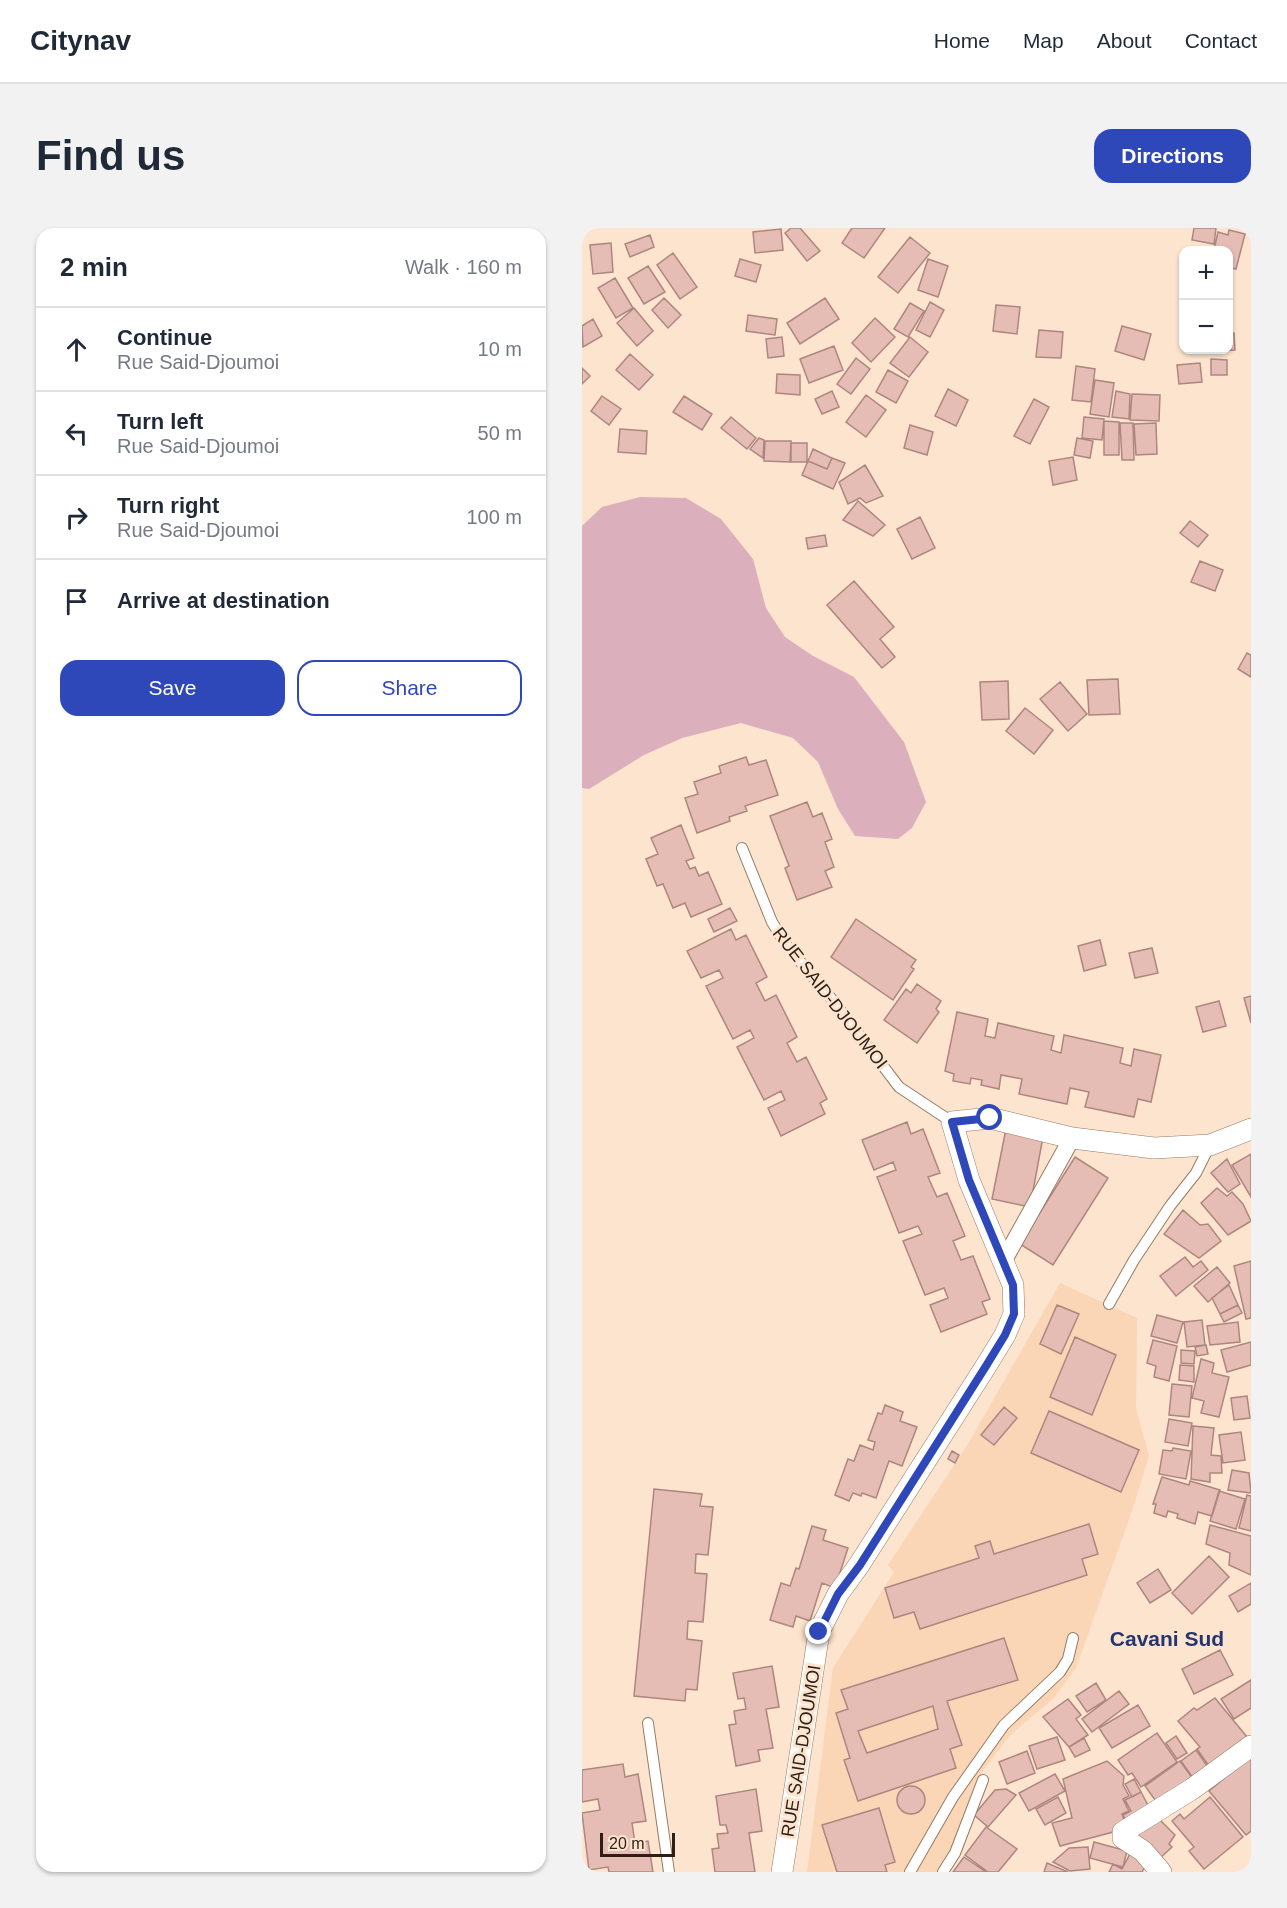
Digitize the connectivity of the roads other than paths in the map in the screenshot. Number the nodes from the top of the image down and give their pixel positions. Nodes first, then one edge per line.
1 (742, 848) dead end
2 (952, 1122) junction
3 (1251, 1129) edge
4 (1072, 1138) junction
5 (1210, 1145) junction
6 (1004, 1260) junction
7 (1109, 1304) dead end
8 (1073, 1638) dead end
9 (648, 1723) dead end
10 (1251, 1746) edge
11 (983, 1780) dead end
12 (669, 1872) edge
13 (782, 1872) edge
14 (910, 1872) edge
15 (943, 1872) edge
16 (1161, 1872) edge

1 - 2 lane, RUE SAID-DJOUMOI
2 - 4 street
2 - 6 street, RUE SAID-DJOUMOI
3 - 5 street
4 - 5 street
4 - 6 street
5 - 7 lane
6 - 13 street, RUE SAID-DJOUMOI
8 - 14 lane
9 - 12 lane
10 - 16 street
11 - 15 lane

